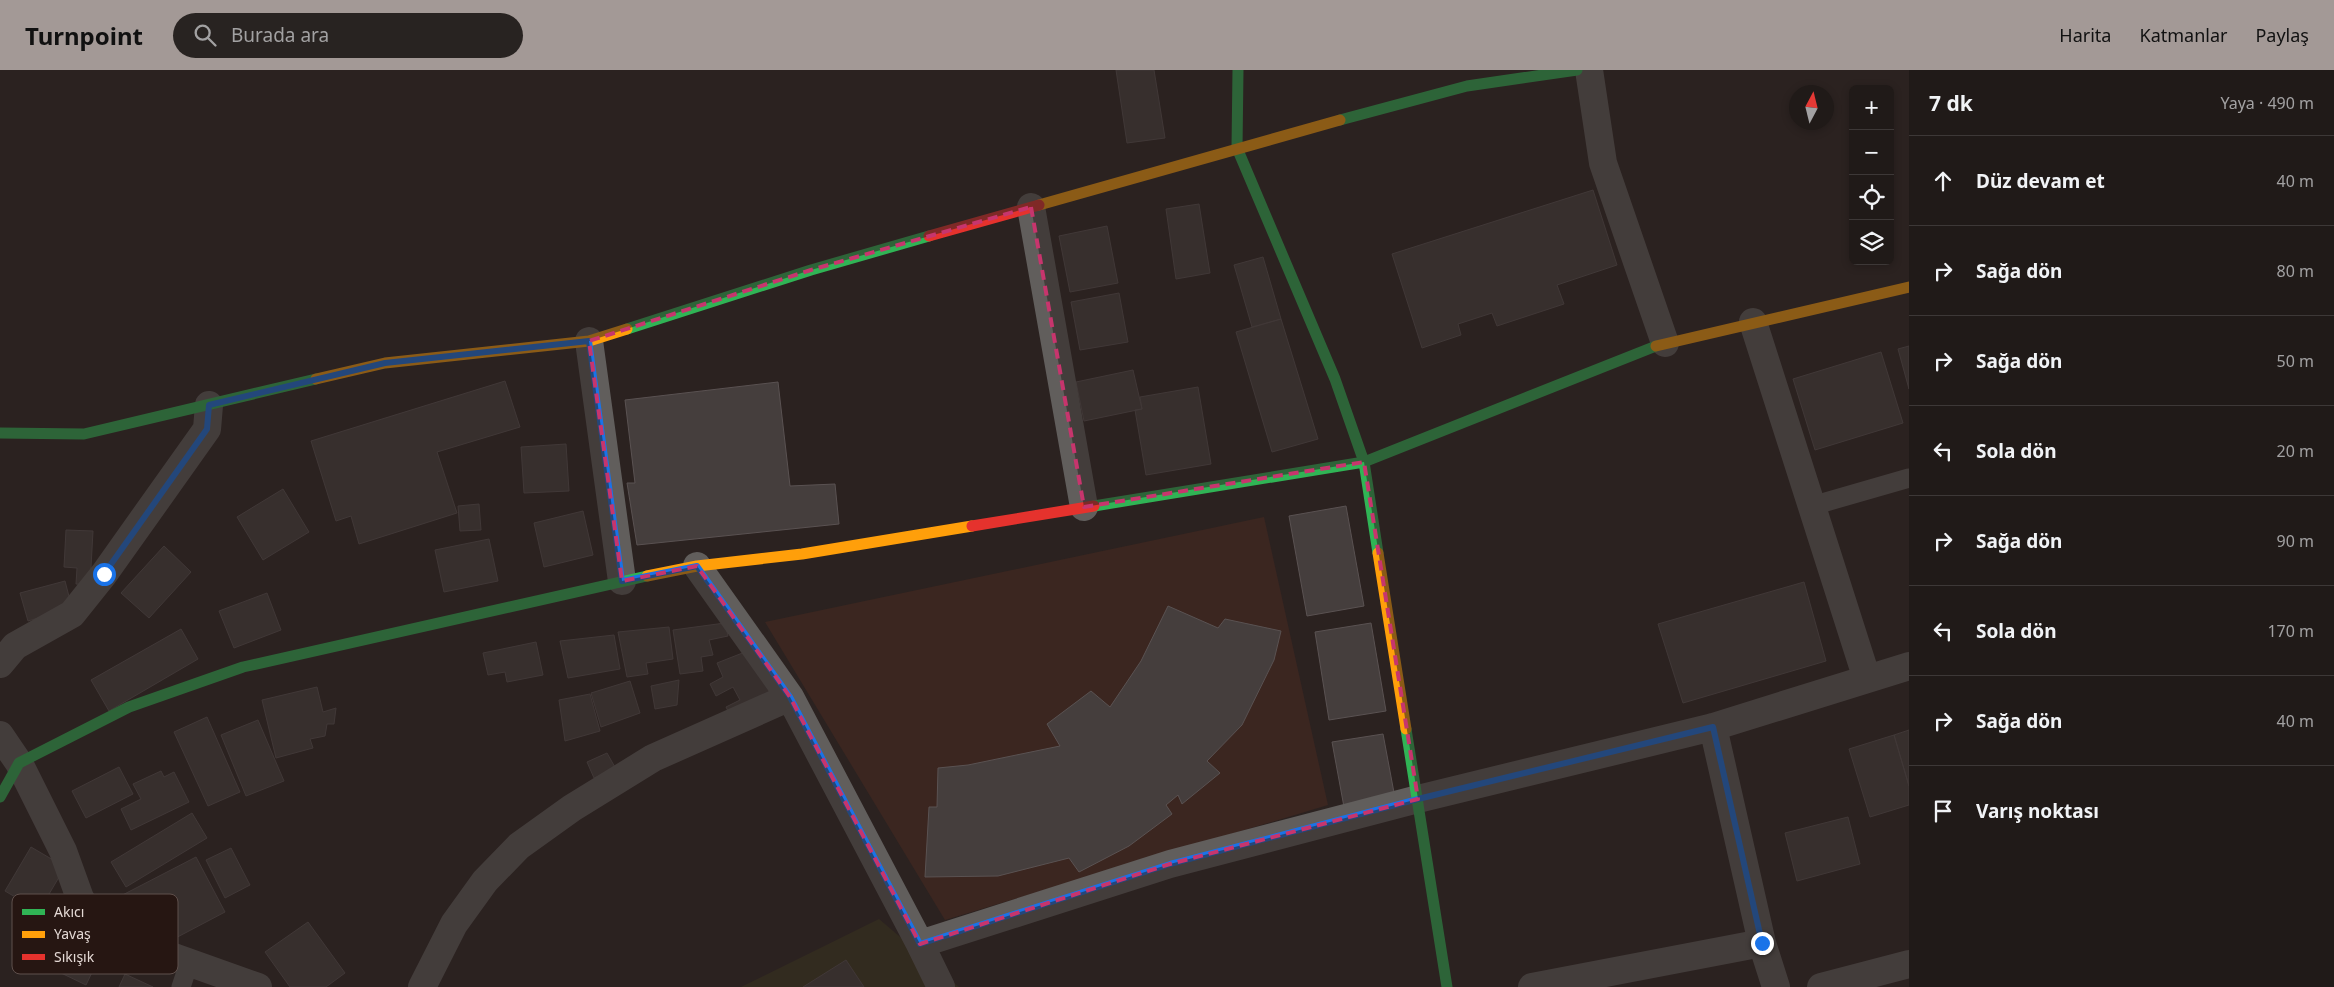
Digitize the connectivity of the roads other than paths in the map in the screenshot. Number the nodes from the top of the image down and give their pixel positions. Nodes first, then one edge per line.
1 (1238, 70) edge
2 (1577, 70) edge
3 (1589, 70) edge
4 (1237, 148) junction
5 (1031, 207) junction
6 (1909, 288) edge
7 (1753, 322) junction
8 (589, 341) junction
9 (1664, 343) junction
10 (209, 405) junction
11 (0, 433) edge
12 (1364, 462) junction
13 (1909, 478) edge
14 (1812, 506) junction
15 (1084, 508) junction
16 (697, 566) junction
17 (622, 581) junction
18 (0, 664) edge
19 (1909, 666) edge
20 (1867, 679) junction
21 (790, 697) junction
22 (1713, 727) junction
23 (0, 735) edge
24 (19, 763) junction
25 (0, 797) edge
26 (1418, 799) junction
27 (79, 894) edge
28 (1762, 943) junction
29 (920, 944) junction
30 (1909, 964) edge
31 (185, 975) edge
32 (258, 987) edge
33 (422, 987) edge
34 (940, 987) edge
35 (1447, 987) edge
36 (1532, 987) edge
37 (1776, 987) edge
38 (1822, 987) edge

1 - 4 street
2 - 4 street
3 - 9 street
4 - 5 street
4 - 12 street
5 - 8 street
5 - 15 street
6 - 7 street
7 - 9 street
7 - 14 street
8 - 10 street
8 - 17 street
9 - 12 street
10 - 11 street
10 - 18 street
12 - 15 street
12 - 26 street
13 - 14 lane
14 - 20 street
15 - 16 street
16 - 17 street
16 - 21 street
17 - 24 street
19 - 20 street
20 - 22 street
21 - 29 street
21 - 33 street
22 - 26 street
22 - 28 street
23 - 24 street
24 - 25 street
24 - 27 street
26 - 29 street
26 - 35 street
28 - 36 street
28 - 37 street
29 - 34 street
30 - 38 street
31 - 32 street

